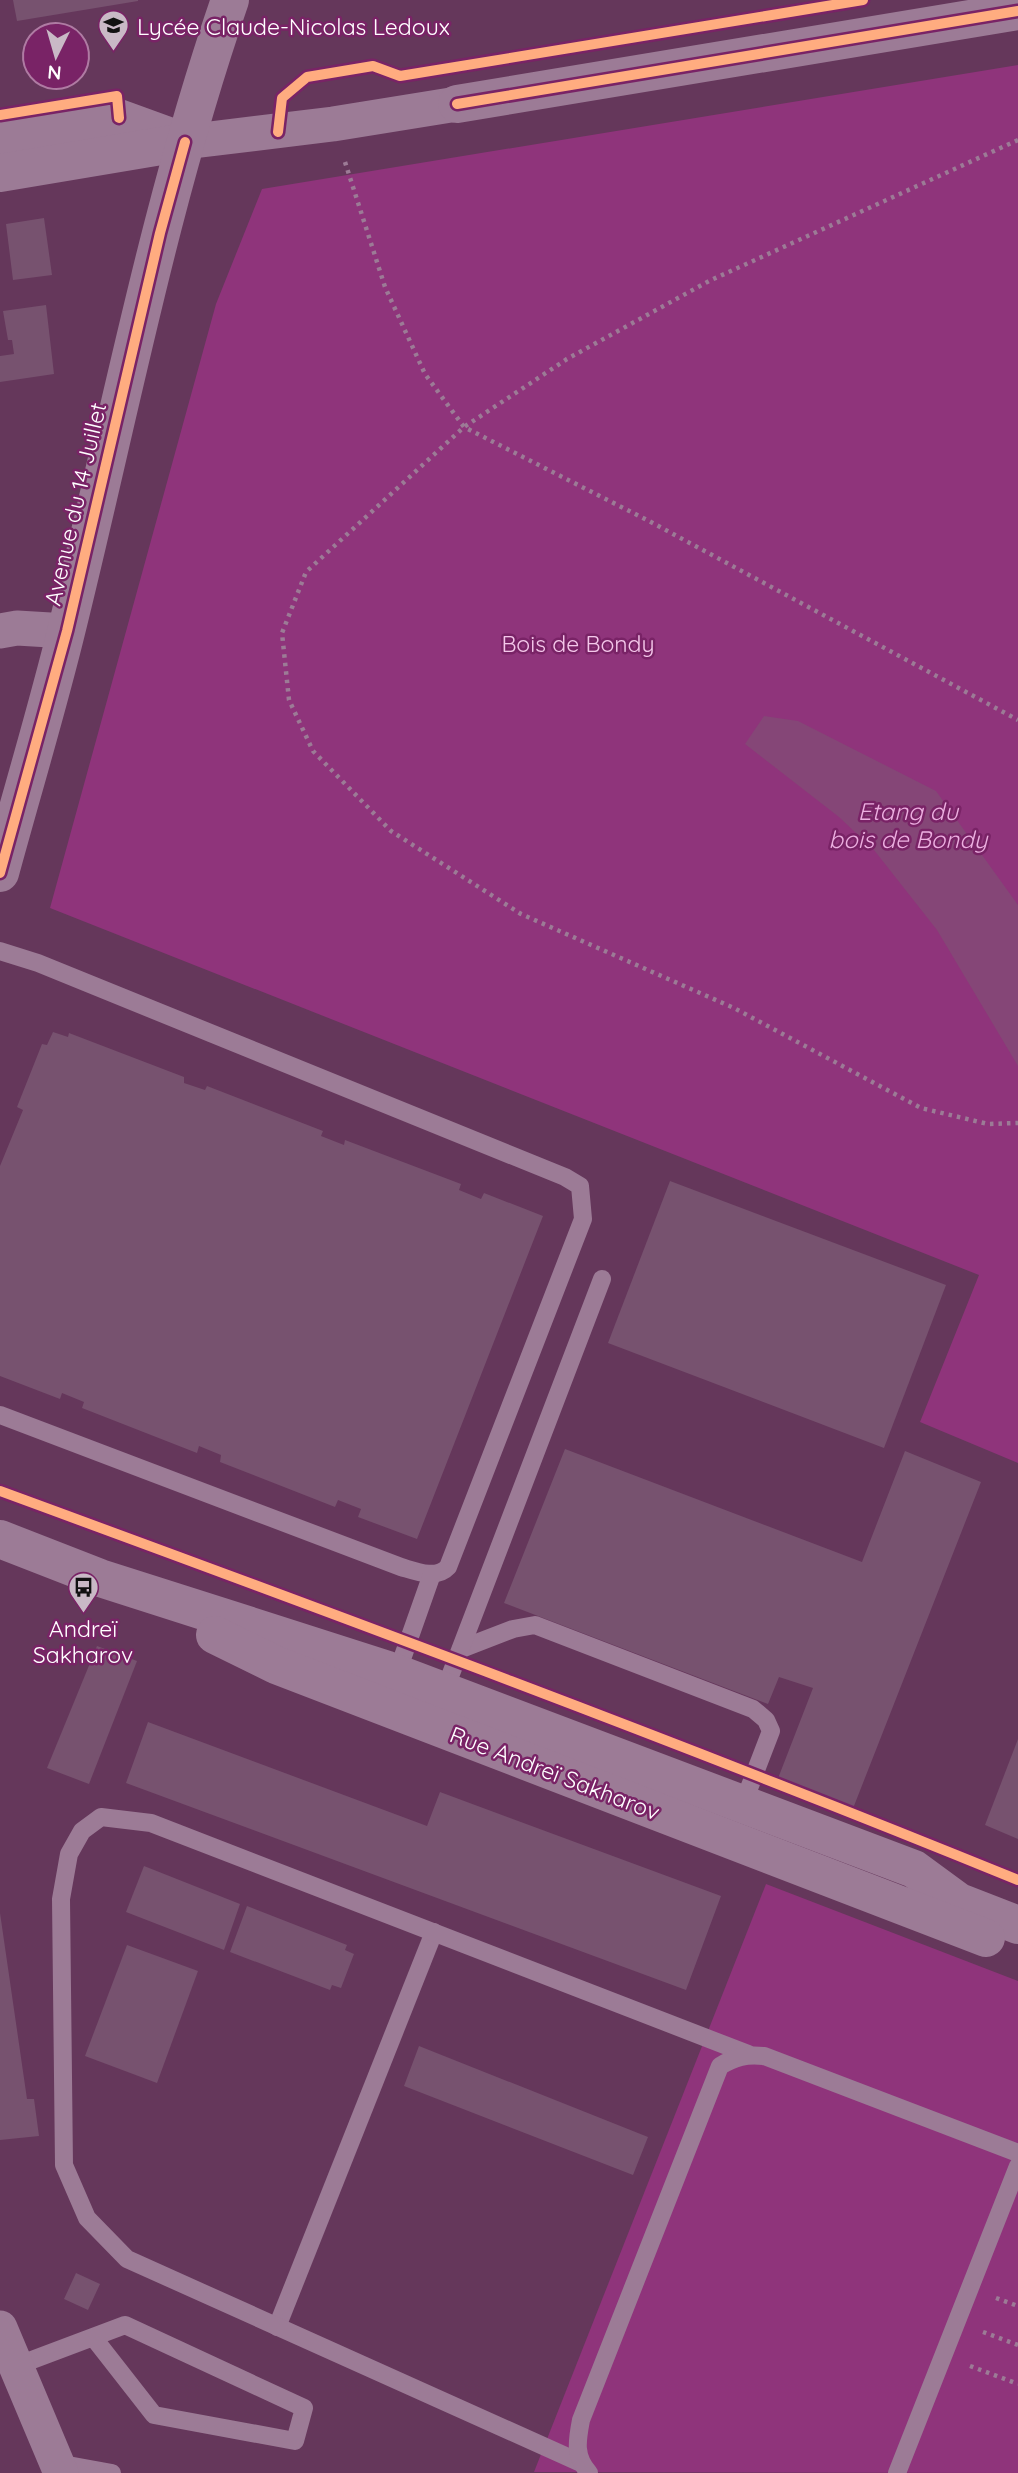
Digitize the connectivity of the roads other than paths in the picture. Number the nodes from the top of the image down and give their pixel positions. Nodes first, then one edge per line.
1 (230, 0) edge
2 (1018, 11) edge
3 (457, 104) joint
4 (0, 138) edge
5 (184, 142) junction
6 (0, 173) edge
7 (0, 631) edge
8 (67, 631) junction
9 (0, 873) edge
10 (0, 951) edge
11 (602, 1279) dead end
12 (0, 1415) edge
13 (0, 1539) edge
14 (432, 1574) junction
15 (461, 1649) junction
16 (391, 1691) junction
17 (444, 1692) junction
18 (743, 1804) junction
19 (1018, 1925) edge
20 (434, 1932) junction
21 (1018, 1951) edge
22 (748, 2054) junction
23 (1018, 2153) edge
24 (1018, 2166) edge
25 (277, 2327) junction
26 (0, 2328) edge
27 (93, 2337) junction
28 (16, 2366) junction
29 (59, 2468) edge
30 (585, 2468) edge
31 (112, 2473) edge
32 (897, 2473) edge

1 - 5 street, Avenue du 14 Juillet
2 - 3 street
3 - 5 street
4 - 5 street
5 - 6 street
5 - 8 street, Avenue du 14 Juillet
7 - 8 street
8 - 9 street, Avenue du 14 Juillet
10 - 14 lane
11 - 15 lane
12 - 14 lane
13 - 16 street, Rue Andreï Sakharov
14 - 16 lane
15 - 17 lane
15 - 18 lane
16 - 17 street, Rue Andreï Sakharov
16 - 21 street, Rue Andreï Sakharov
17 - 18 street, Rue Andreï Sakharov
18 - 19 street, Rue Andreï Sakharov
20 - 22 lane
20 - 25 lane
20 - 25 lane
22 - 23 lane
22 - 30 lane
24 - 32 lane
25 - 30 lane
26 - 28 street
27 - 27 lane
27 - 28 lane
28 - 29 street
29 - 31 lane

